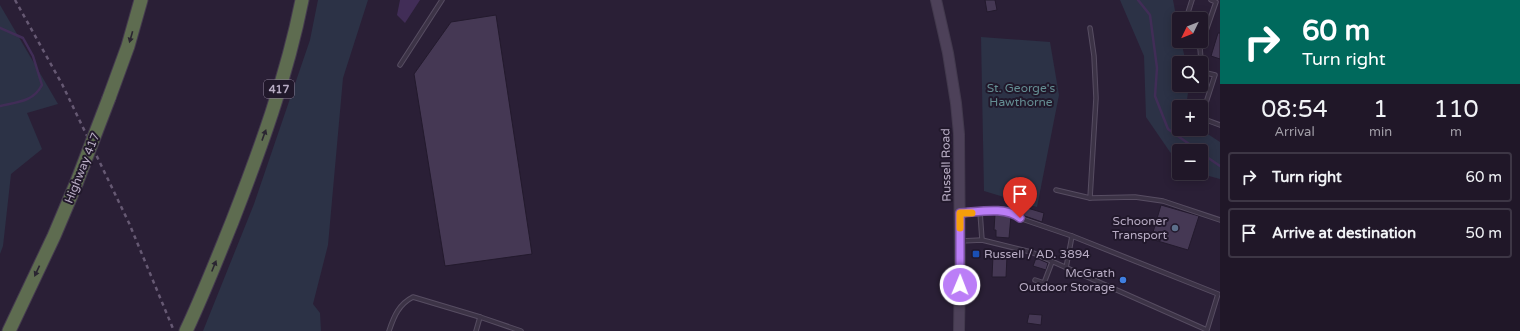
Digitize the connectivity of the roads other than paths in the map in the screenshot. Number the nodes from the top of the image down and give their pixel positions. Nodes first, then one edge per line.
1 (141, 0) edge
2 (442, 0) edge
3 (936, 0) edge
4 (1192, 0) edge
5 (1211, 0) edge
6 (302, 2) edge
7 (1188, 12) edge
8 (1208, 25) edge
9 (1090, 28) dead end
10 (1200, 48) edge
11 (400, 65) dead end
12 (1220, 125) edge
13 (1056, 190) dead end
14 (1090, 198) junction
15 (980, 212) junction
16 (960, 213) junction
17 (1220, 220) edge
18 (1072, 236) junction
19 (960, 240) junction
20 (982, 240) junction
21 (1052, 262) junction
22 (1066, 268) junction
23 (1035, 280) dead end
24 (480, 317) junction
25 (9, 331) edge
26 (186, 331) edge
27 (389, 331) edge
28 (476, 331) edge
29 (521, 331) edge
30 (959, 331) edge

1 -> 25 highway, Highway 417, bridge
2 - 11 lane
3 - 16 main road, Russell Road
4 - 7 lane
5 - 8 lane
26 -> 6 highway, 417
9 - 14 lane
10 - 12 lane
13 - 14 lane
14 - 17 lane
15 - 16 lane
15 - 18 lane
15 - 20 lane
16 - 19 main road, Russell Road
18 - 22 lane
18 - 22 lane
19 - 20 lane
19 - 30 main road, Russell Road
20 - 21 lane
21 - 22 lane
21 - 23 lane
24 - 27 lane
24 - 28 lane
24 - 29 lane

